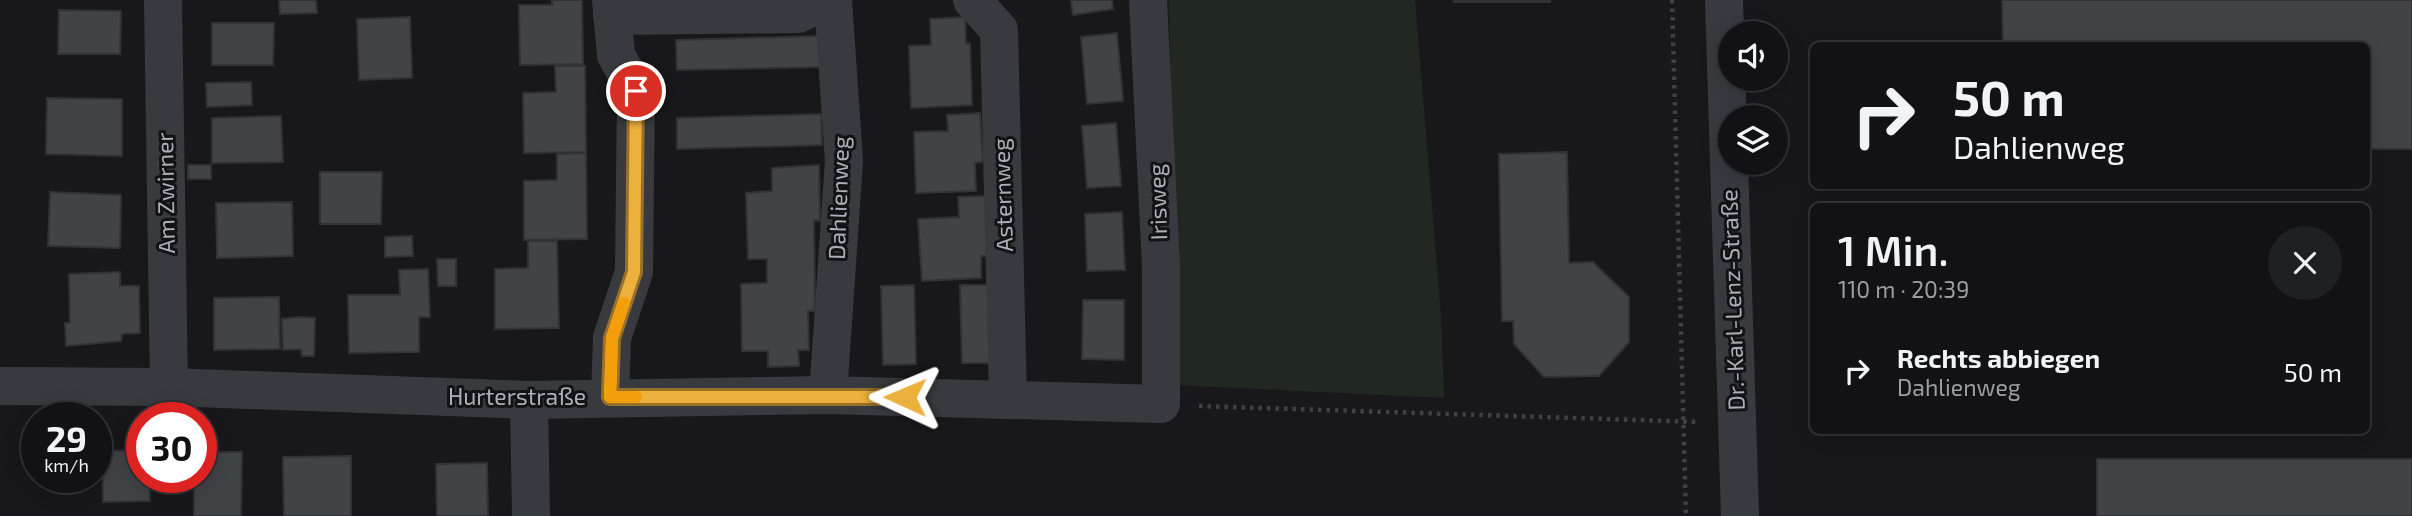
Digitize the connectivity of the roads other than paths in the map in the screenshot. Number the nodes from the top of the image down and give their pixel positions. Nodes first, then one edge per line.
1 (163, 0) edge
2 (828, 0) edge
3 (833, 0) edge
4 (972, 0) edge
5 (1148, 0) edge
6 (1724, 0) edge
7 (612, 8) edge
8 (0, 386) edge
9 (169, 387) junction
10 (828, 395) junction
11 (610, 397) junction
12 (1008, 399) junction
13 (529, 400) junction
14 (1161, 404) joint
15 (531, 516) edge
16 (1740, 516) edge

1 - 9 street, Am Zwirner
2 - 7 street
3 - 10 street, Dahlienweg
4 - 12 street, Asternweg
5 - 14 street, Irisweg
6 - 16 street, Dr.-Karl-Lenz-Straße
7 - 11 street
8 - 9 street, Hurterstraße
9 - 13 street, Hurterstraße
10 - 11 street, Hurterstraße
10 - 12 street, Hurterstraße
11 - 13 street, Hurterstraße
12 - 14 street, Hurterstraße
13 - 15 street

